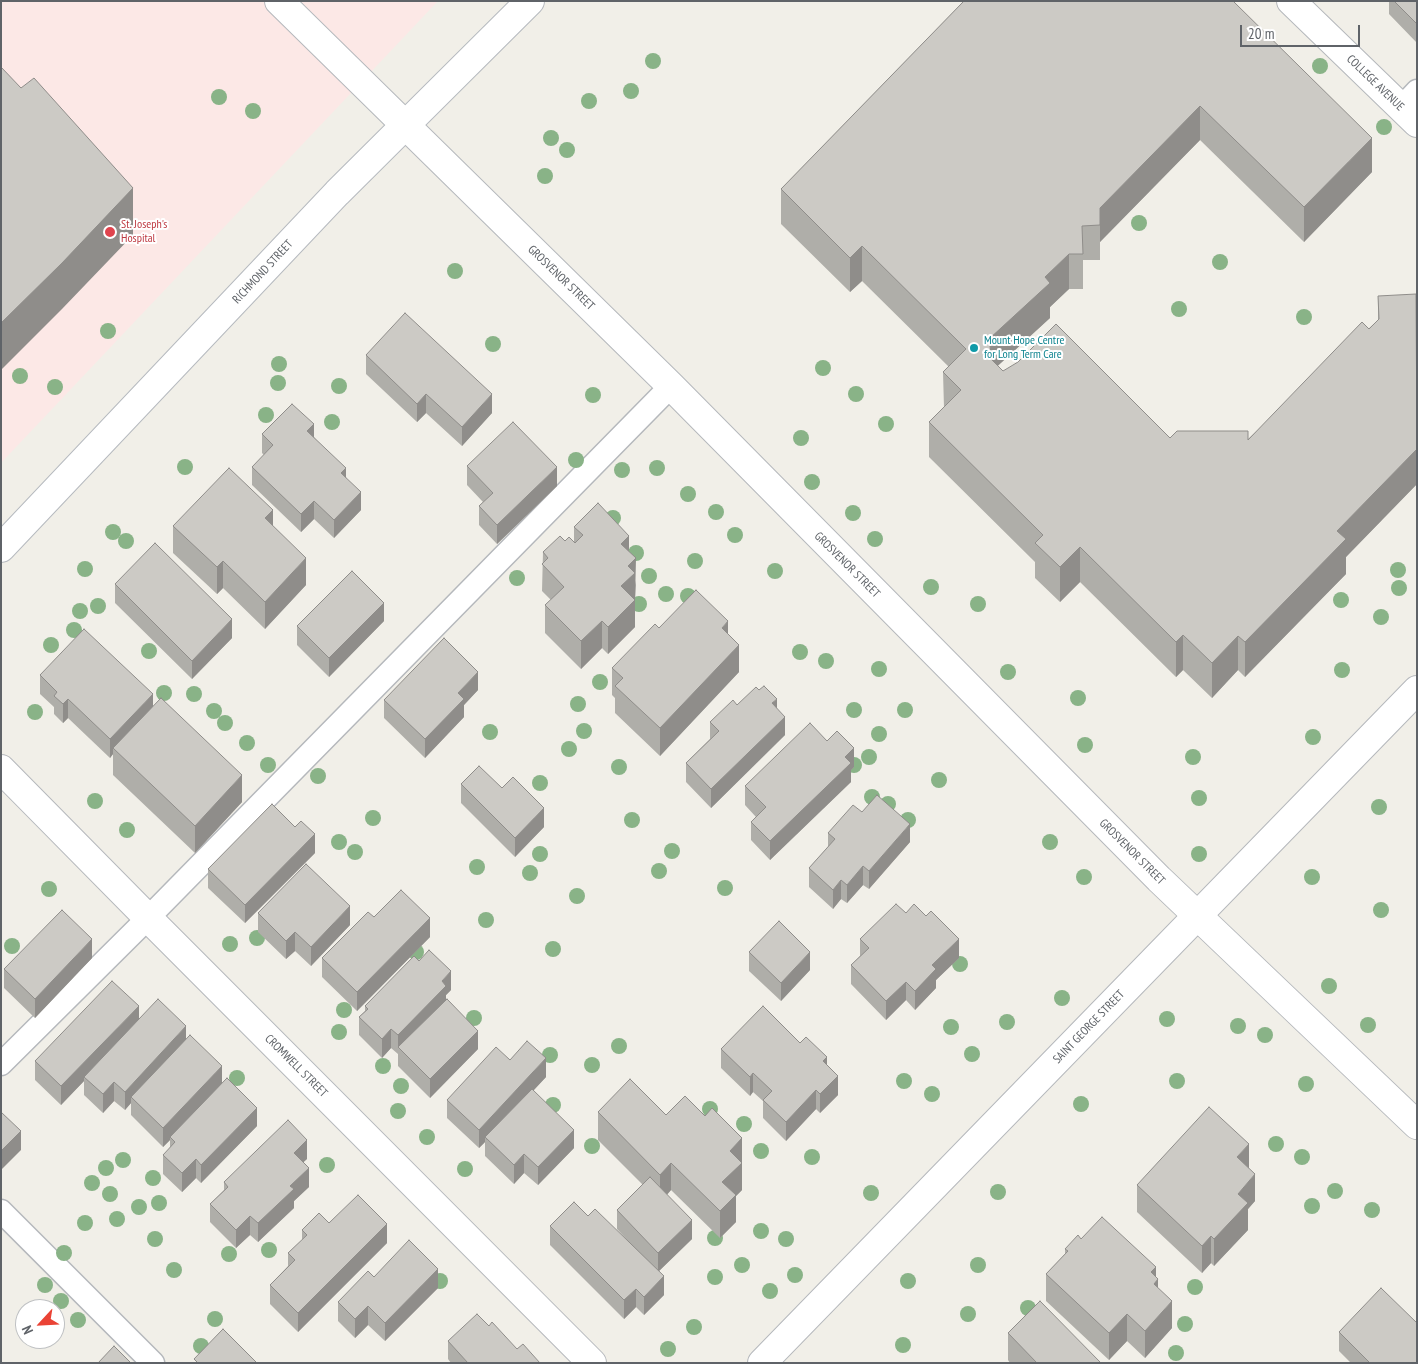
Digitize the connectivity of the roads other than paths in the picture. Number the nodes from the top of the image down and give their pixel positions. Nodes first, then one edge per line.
1 (279, 1) edge
2 (530, 1) edge
3 (1291, 1) edge
4 (1412, 108) edge
5 (405, 125) junction
6 (671, 386) junction
7 (1, 548) edge
8 (1417, 690) edge
9 (1, 768) edge
10 (1198, 916) junction
11 (148, 918) junction
12 (1, 1064) edge
13 (1417, 1126) edge
14 (1, 1211) edge
15 (153, 1363) edge
16 (592, 1363) edge
17 (762, 1363) edge

1 - 5 street, GROSVENOR STREET
2 - 5 street, RICHMOND STREET
3 - 4 street, COLLEGE AVENUE
5 - 6 street, GROSVENOR STREET
5 - 7 street, RICHMOND STREET
6 - 10 street, GROSVENOR STREET
6 - 11 lane
8 - 10 street, SAINT GEORGE STREET
9 - 11 street, CROMWELL STREET
10 - 13 street, GROSVENOR STREET
10 - 17 street, SAINT GEORGE STREET
11 - 12 lane
11 - 16 street, CROMWELL STREET
14 - 15 lane

